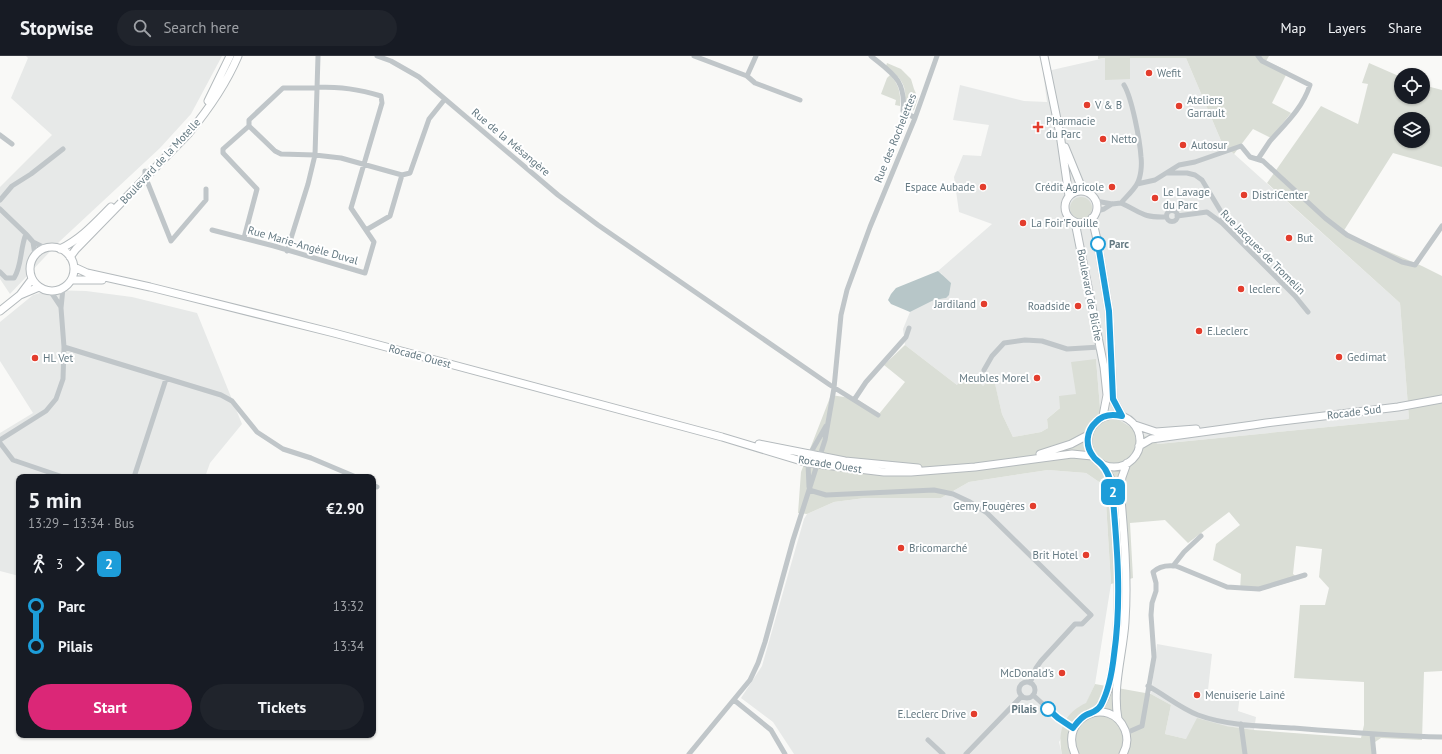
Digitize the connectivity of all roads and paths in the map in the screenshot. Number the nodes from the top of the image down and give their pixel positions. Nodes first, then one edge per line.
1 (230, 56) edge
2 (238, 56) edge
3 (318, 56) edge
4 (377, 56) edge
5 (694, 56) edge
6 (756, 56) edge
7 (871, 56) edge
8 (937, 56) edge
9 (1044, 56) edge
10 (1258, 56) edge
11 (1262, 56) edge
12 (392, 59) edge
13 (748, 76) junction
14 (1124, 85) dead end
15 (317, 87) junction
16 (445, 99) junction
17 (800, 100) dead end
18 (915, 118) junction
19 (249, 126) junction
20 (1060, 134) junction
21 (0, 135) edge
22 (12, 144) dead end
23 (63, 149) dead end
24 (315, 155) junction
25 (1258, 159) junction
26 (364, 163) junction
27 (1167, 173) junction
28 (145, 174) junction
29 (402, 175) junction
30 (1137, 184) junction
31 (206, 189) dead end
32 (1083, 191) junction
33 (1069, 196) junction
34 (0, 200) edge
35 (1096, 201) junction
36 (1121, 203) junction
37 (1112, 204) junction
38 (0, 209) edge
39 (1096, 211) junction
40 (1177, 216) junction
41 (1166, 217) junction
42 (1092, 218) junction
43 (1075, 222) junction
44 (1222, 223) junction
45 (1442, 226) edge
46 (212, 230) dead end
47 (366, 230) junction
48 (26, 234) junction
49 (244, 238) junction
50 (33, 242) junction
51 (46, 248) junction
52 (60, 249) junction
53 (288, 250) junction
54 (35, 255) junction
55 (70, 257) junction
56 (74, 267) junction
57 (0, 272) edge
58 (32, 279) junction
59 (72, 280) junction
60 (116, 280) junction
61 (39, 287) junction
62 (63, 288) junction
63 (51, 292) junction
64 (20, 295) junction
65 (61, 308) junction
66 (0, 311) edge
67 (1308, 312) dead end
68 (909, 328) dead end
69 (64, 347) junction
70 (1100, 347) junction
71 (984, 370) dead end
72 (166, 379) junction
73 (834, 388) junction
74 (1442, 399) edge
75 (854, 400) junction
76 (878, 415) dead end
77 (1104, 416) junction
78 (1122, 416) junction
79 (828, 421) junction
80 (1266, 422) junction
81 (1135, 425) junction
82 (1088, 435) junction
83 (722, 437) junction
84 (0, 440) edge
85 (0, 444) edge
86 (1139, 446) junction
87 (810, 454) junction
88 (1092, 456) junction
89 (1025, 460) junction
90 (818, 463) junction
91 (1127, 463) junction
92 (808, 464) junction
93 (1102, 464) junction
94 (54, 474) edge
95 (135, 474) edge
96 (349, 474) edge
97 (809, 490) junction
98 (1201, 536) dead end
99 (1173, 566) junction
100 (1305, 575) dead end
101 (1030, 683) junction
102 (1148, 686) junction
103 (1022, 696) junction
104 (1033, 696) junction
105 (734, 700) junction
106 (1095, 712) junction
107 (1118, 719) junction
108 (1241, 724) junction
109 (1073, 728) junction
110 (1126, 733) junction
111 (1372, 734) junction
112 (1442, 736) edge
113 (928, 740) dead end
114 (689, 754) edge
115 (785, 754) edge
116 (943, 754) edge
117 (966, 754) edge
118 (1075, 754) edge
119 (1123, 754) edge
120 (1245, 754) edge
121 (1374, 754) edge

1 - 28 main road, Boulevard de la Motelle
2 - 28 main road, Boulevard de la Motelle
3 - 15 street
4 - 12 street, Rue de la Mésangère
5 - 13 street
6 - 13 street
7 - 18 street
8 - 18 street, Rue des Rochelettes
9 - 20 main road
10 - 11 street
10 - 25 street
12 - 16 street, Rue de la Mésangère
13 - 17 street
14 - 30 street
15 - 19 street
15 - 24 street
15 - 26 street, Rue Marie-Angèle Duval
16 - 29 street
16 - 73 street, Rue de la Mésangère
18 - 73 street, Rue des Rochelettes
19 - 24 street
19 - 49 street
20 - 32 main road
20 - 33 main road
21 - 22 street
23 - 34 street
24 - 26 street
24 - 53 street
25 - 27 street
25 - 45 street
26 - 29 street
26 - 47 street, Rue Marie-Angèle Duval
27 - 30 street
27 - 44 street
28 - 31 street
28 - 52 main road, Boulevard de la Motelle
28 - 55 main road, Boulevard de la Motelle
29 - 47 street
30 - 36 street
32 - 33 main road
32 - 35 main road
33 - 43 main road
35 - 37 street
35 - 39 main road
36 - 37 street
36 - 41 street
37 - 39 street
38 - 48 street
39 - 42 main road
40 - 41 street
40 - 41 street
40 - 44 street, Rue Jacques de Tromelin
42 - 43 main road
42 - 78 main road, Boulevard de Bliche
43 - 70 main road, Boulevard de Bliche
44 - 67 street, Rue Jacques de Tromelin
46 - 49 street, Rue Marie-Angèle Duval
47 - 53 street, Rue Marie-Angèle Duval
48 - 50 street
48 - 57 street
49 - 53 street, Rue Marie-Angèle Duval
50 - 51 street
50 - 54 street
51 - 52 main road
51 - 54 main road
52 - 55 main road
54 - 58 main road
55 - 56 main road
56 - 59 main road
56 - 60 main road, Rocade Ouest
58 - 61 main road
58 - 64 main road
59 - 60 main road, Rocade Ouest
59 - 62 main road
60 - 83 main road, Rocade Ouest
61 - 63 main road
61 - 64 main road
62 - 63 main road
62 - 65 street
63 - 65 street
64 - 66 main road
65 - 69 street
68 - 75 street
69 - 72 street
69 - 84 street
70 - 71 street
70 - 77 main road, Boulevard de Bliche
72 - 95 street
72 - 96 street
73 - 75 street, Rue de la Mésangère
73 - 79 street, Rue des Rochelettes
74 - 80 main road, Rocade Sud
75 - 76 street, Rue de la Mésangère
77 - 78 main road
77 - 82 main road
78 - 81 main road
79 - 87 street
79 - 90 street, Rue des Rochelettes
80 - 81 main road, Rocade Sud
80 - 86 main road, Rocade Sud
81 - 86 main road
82 - 88 main road
82 - 89 main road, Rocade Ouest
83 - 87 main road, Rocade Ouest
83 - 92 main road, Rocade Ouest
85 - 94 street
86 - 91 main road
87 - 90 main road, Rocade Ouest
87 - 92 street
88 - 89 main road, Rocade Ouest
88 - 93 main road
89 - 90 main road, Rocade Ouest
90 - 92 main road, Rocade Ouest
90 - 97 street, Rue des Rochelettes
91 - 93 main road
91 - 107 main road
92 - 97 street
93 - 106 main road
97 - 101 street
97 - 105 street, Rue des Rochelettes
98 - 99 street
99 - 100 street
99 - 102 street
101 - 103 street
101 - 104 street
102 - 108 street
102 - 110 street
103 - 104 street
103 - 117 street
104 - 109 street
105 - 114 street, Rue des Rochelettes
105 - 115 street
106 - 107 main road
106 - 109 main road
107 - 110 main road
108 - 111 street
108 - 120 street
109 - 118 main road
110 - 119 main road
111 - 112 street
111 - 121 street
113 - 116 street

